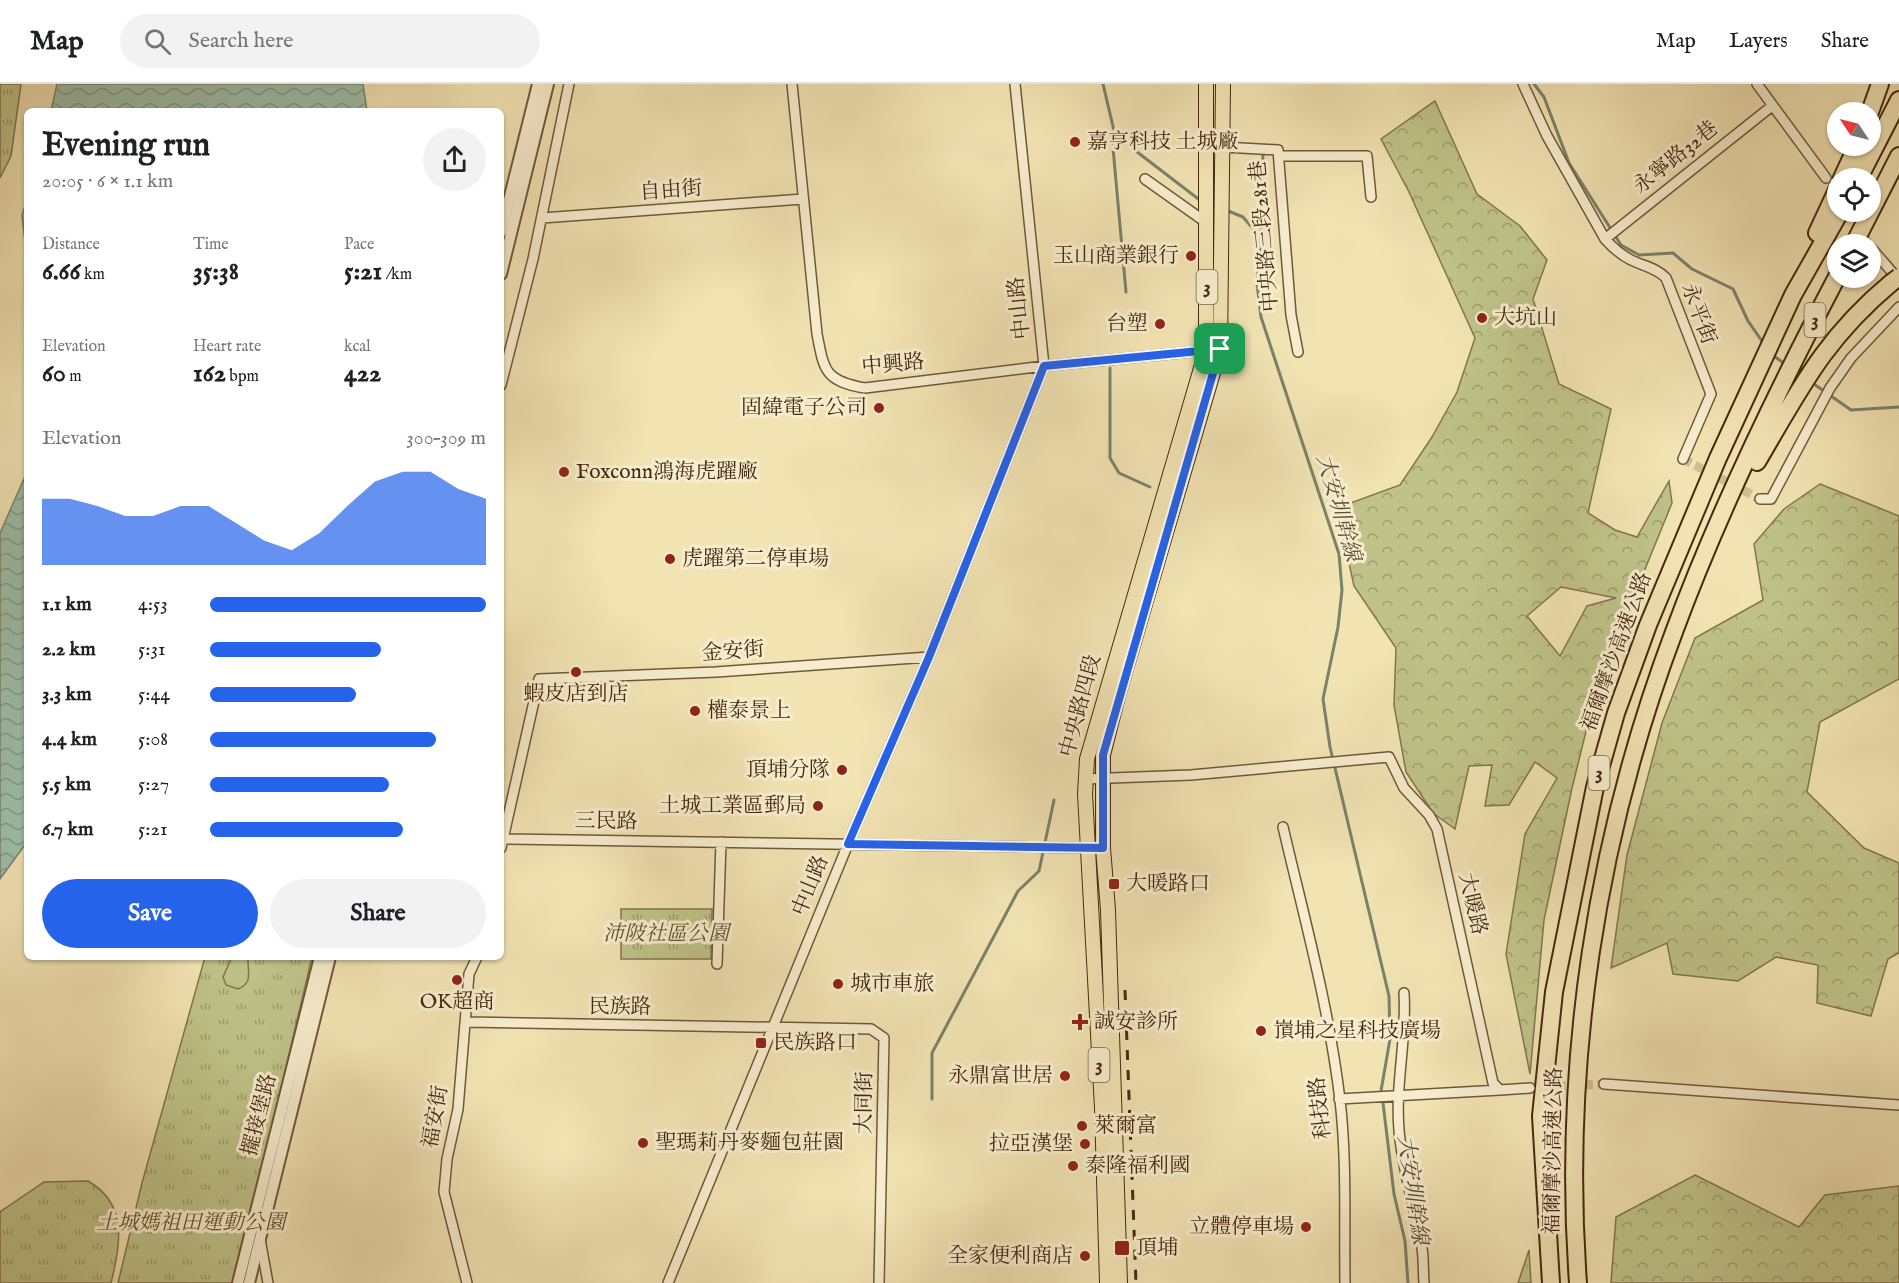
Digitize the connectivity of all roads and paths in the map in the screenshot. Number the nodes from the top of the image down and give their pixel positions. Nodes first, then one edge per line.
1 (538, 84) edge
2 (548, 84) edge
3 (568, 84) edge
4 (792, 84) edge
5 (1016, 84) edge
6 (1206, 84) edge
7 (1223, 84) edge
8 (1523, 84) edge
9 (1756, 84) edge
10 (1880, 84) edge
11 (1899, 100) edge
12 (1874, 102) edge
13 (1772, 106) junction
14 (1206, 146) junction
15 (1222, 146) junction
16 (1279, 156) junction
17 (1899, 156) edge
18 (1864, 168) edge
19 (1827, 172) edge
20 (1145, 179) dead end
21 (1371, 197) dead end
22 (803, 199) junction
23 (1827, 203) edge
24 (542, 218) junction
25 (504, 220) edge
26 (1834, 222) edge
27 (1207, 224) junction
28 (1859, 234) edge
29 (1605, 239) junction
30 (1881, 261) edge
31 (504, 262) edge
32 (1896, 280) edge
33 (1831, 288) edge
34 (1793, 295) junction
35 (1899, 307) edge
36 (1220, 349) junction
37 (1206, 351) junction
38 (1298, 352) dead end
39 (1044, 366) junction
40 (504, 373) edge
41 (1683, 459) dead end
42 (1760, 499) dead end
43 (1674, 632) junction
44 (929, 657) junction
45 (1085, 779) junction
46 (1102, 780) junction
47 (1283, 826) dead end
48 (504, 834) edge
49 (721, 842) junction
50 (504, 844) edge
51 (848, 844) junction
52 (1088, 847) junction
53 (1103, 848) junction
54 (319, 960) edge
55 (329, 960) edge
56 (476, 960) edge
57 (717, 964) dead end
58 (1404, 993) dead end
59 (467, 1022) junction
60 (773, 1028) junction
61 (1604, 1084) tunnel mouth
62 (1530, 1088) tunnel mouth
63 (1500, 1090) junction
64 (1398, 1095) junction
65 (1340, 1099) junction
66 (1899, 1105) edge
67 (255, 1237) junction
68 (238, 1283) edge
69 (249, 1283) edge
70 (268, 1283) edge
71 (467, 1283) edge
72 (668, 1283) edge
73 (879, 1283) edge
74 (1107, 1283) edge
75 (1120, 1283) edge
76 (1345, 1283) edge
77 (1424, 1283) edge
78 (1551, 1283) edge
79 (1578, 1283) edge

1 - 25 street
2 - 31 street
3 - 24 street
4 - 22 street, 中興路
5 - 39 street, 中山路
6 - 14 main road, 3
7 - 15 main road, 3
8 - 29 street, 永平街
9 - 13 street
10 - 12 highway
11 - 18 highway
13 - 19 street
13 - 29 street, 永寧路32巷
14 - 15 street, 中央路三段281巷
14 - 27 main road, 3
15 - 16 street, 中央路三段281巷
15 - 36 main road, 中央路四段 / 3
16 - 21 street
16 - 38 street, 中央路三段281巷
17 - 28 highway
20 - 27 street
22 - 24 street, 自由街
22 - 39 street, 中興路
23 - 34 highway
24 - 40 street
26 - 34 highway, 福爾摩沙高速公路 / 3
27 - 37 main road, 中央路四段 / 3
29 - 41 street, 永平街
30 - 32 street
32 - 43 highway
33 - 43 highway, 福爾摩沙高速公路 / 3
34 - 78 highway, 福爾摩沙高速公路 / 3
35 - 42 street
36 - 37 street, 中興路
36 - 46 main road, 中央路四段 / 3
37 - 39 street, 中興路
37 - 45 main road, 中央路四段 / 3
39 - 44 street, 中山路
43 - 79 highway, 福爾摩沙高速公路 / 3
44 - 48 street, 金安街
44 - 51 street, 中山路
45 - 46 street
45 - 52 main road, 中央路四段 / 3
46 - 53 main road, 中央路四段 / 3
46 - 63 street, 大暖路
47 - 65 street, 科技路
49 - 50 street, 三民路
49 - 51 street, 三民路
49 - 57 street
51 - 52 street, 三民路
51 - 60 street, 中山路
52 - 53 street, 三民路
52 - 74 main road, 中央路四段 / 3
53 - 75 main road, 中央路四段 / 3
54 - 67 street, 擺接堡路
55 - 67 street, 擺接堡路
56 - 59 street, 福安街
58 - 64 street
59 - 60 street, 民族路
59 - 71 street, 福安街
60 - 72 street, 中山路
60 - 73 street, 大同街
61 - 66 street
62 - 63 street
63 - 64 street
64 - 65 street
64 - 77 street
65 - 76 street, 科技路
67 - 68 street, 擺接堡路
67 - 69 street, 擺接堡路
67 - 70 street

